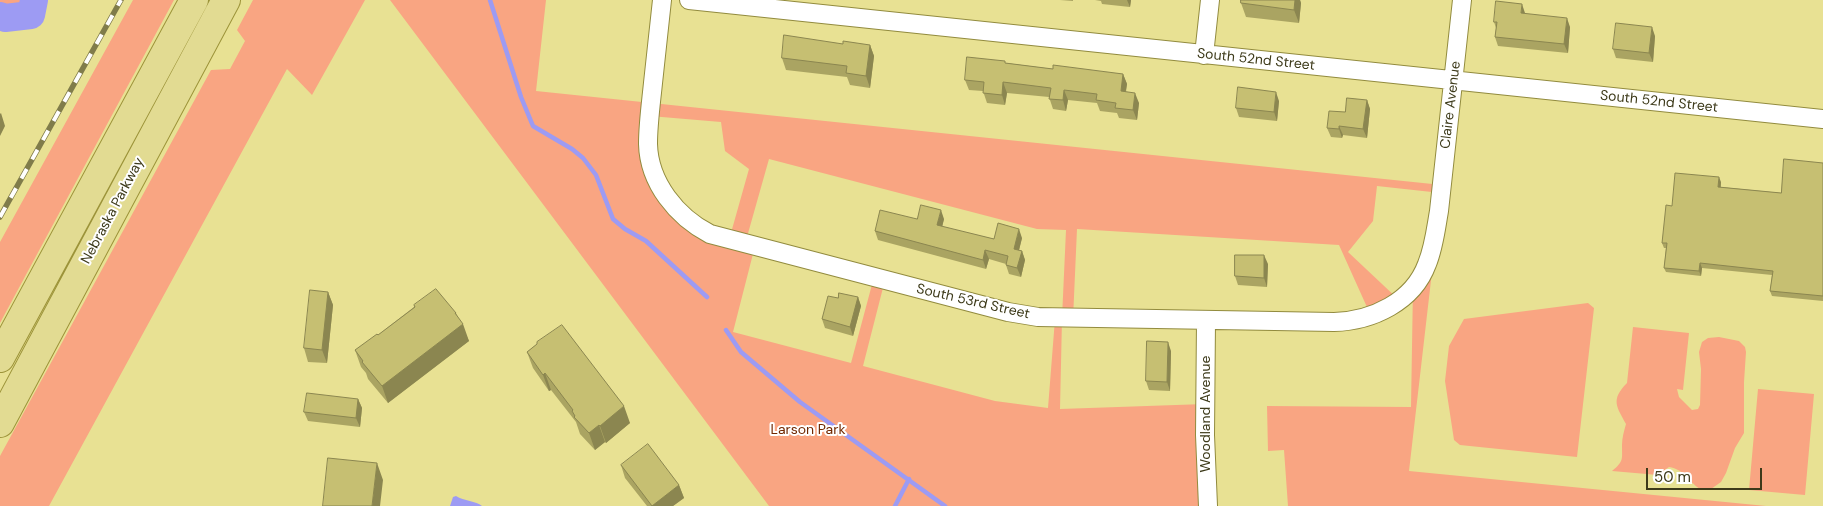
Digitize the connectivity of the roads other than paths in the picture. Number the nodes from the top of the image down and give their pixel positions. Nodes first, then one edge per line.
1 (194, 0) edge
2 (226, 0) edge
3 (662, 0) edge
4 (689, 0) edge
5 (1210, 0) edge
6 (1462, 0) edge
7 (1204, 55) junction
8 (1454, 82) junction
9 (1822, 115) edge
10 (1439, 210) joint
11 (1206, 321) junction
12 (0, 358) edge
13 (0, 423) edge
14 (1208, 506) edge

1 - 12 main road, Nebraska Parkway
2 - 13 main road, Nebraska Parkway
3 - 11 street, South 53rd Street
4 - 7 street, South 52nd Street
5 - 7 street
6 - 8 street, Claire Avenue
7 - 8 street, South 52nd Street
8 - 9 street, South 52nd Street
8 - 10 street, Claire Avenue
10 - 11 street, South 53rd Street
11 - 14 street, Woodland Avenue

